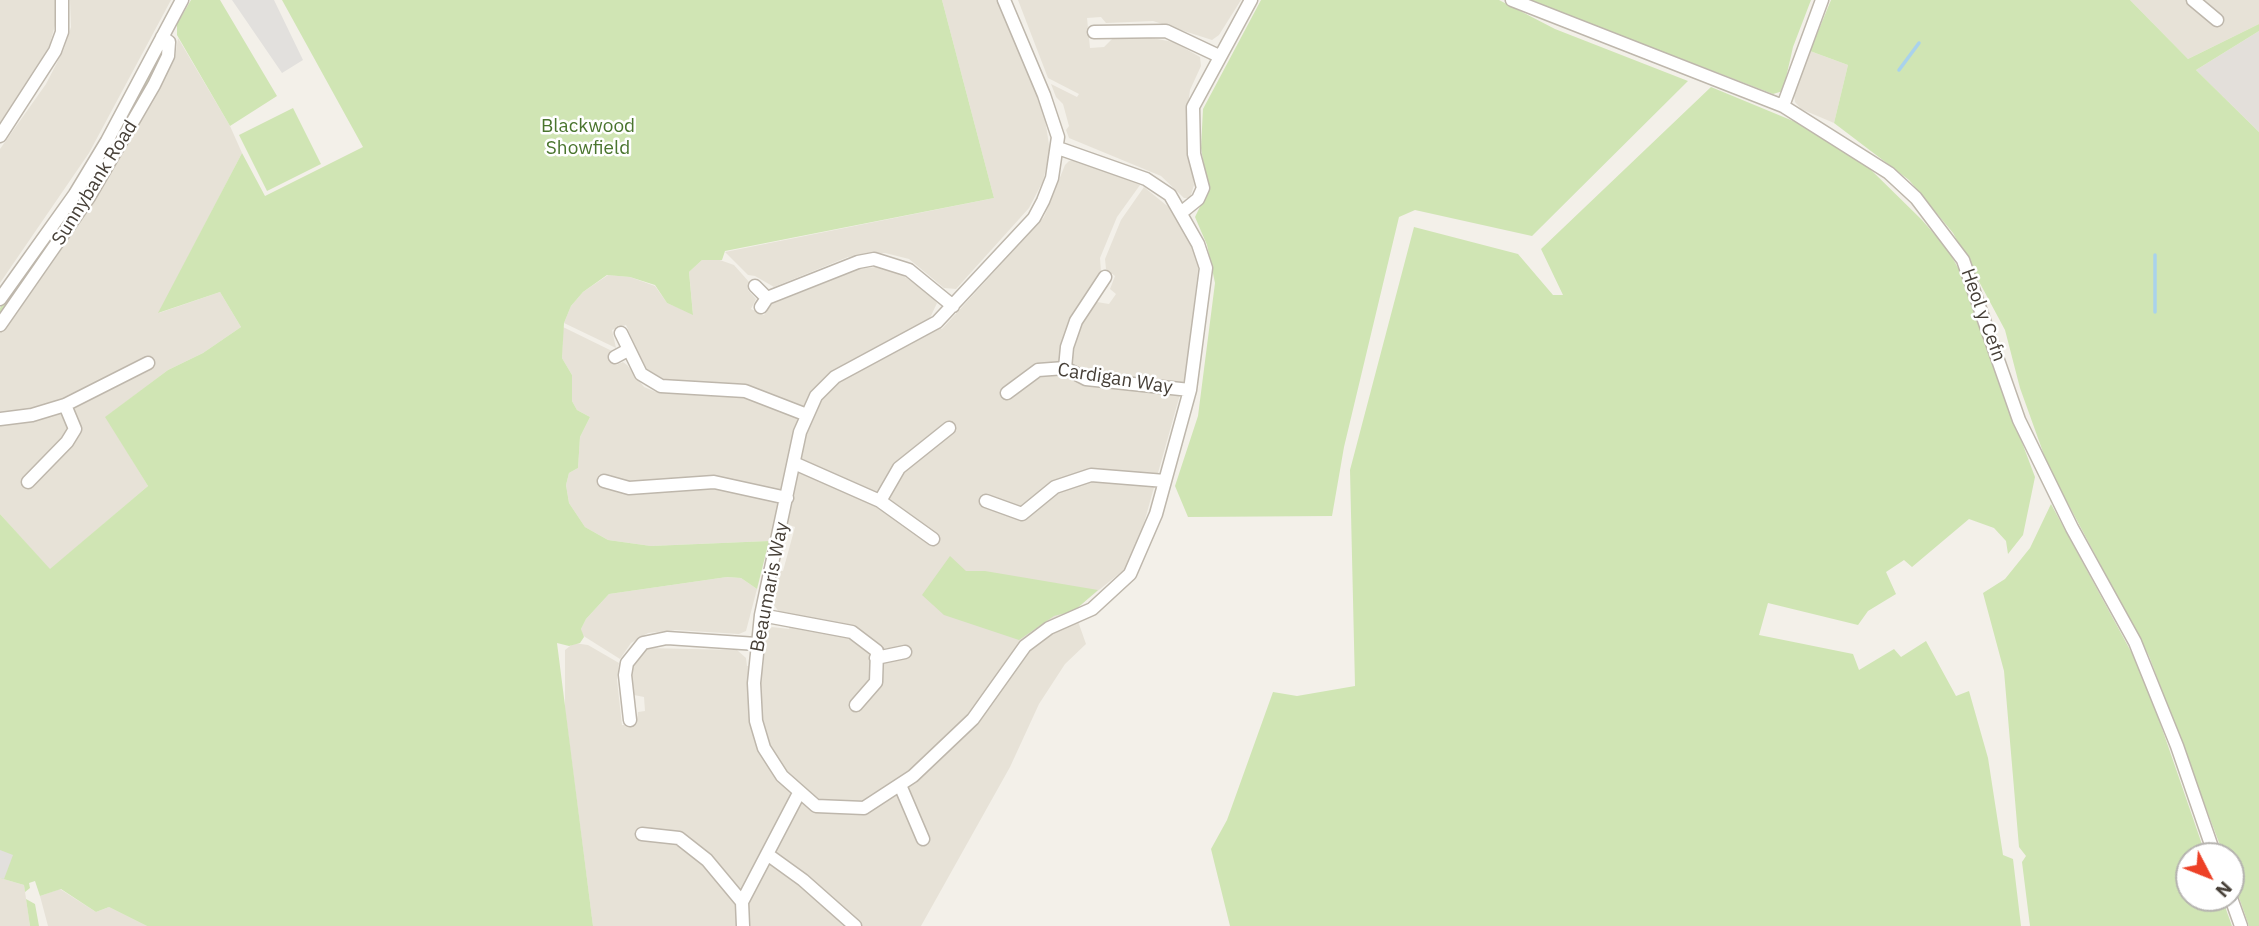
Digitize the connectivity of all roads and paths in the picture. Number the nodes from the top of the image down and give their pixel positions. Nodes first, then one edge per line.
1 (62, 0) edge
2 (182, 0) edge
3 (1004, 0) edge
4 (1251, 0) edge
5 (1512, 0) edge
6 (1822, 0) edge
7 (2193, 0) edge
8 (2217, 20) dead end
9 (1094, 32) dead end
10 (162, 37) junction
11 (1219, 56) junction
12 (1783, 106) junction
13 (0, 135) edge
14 (1058, 148) junction
15 (1182, 212) junction
16 (1105, 277) dead end
17 (755, 286) dead end
18 (0, 299) edge
19 (953, 306) junction
20 (0, 325) edge
21 (621, 332) dead end
22 (628, 350) junction
23 (615, 357) dead end
24 (148, 363) dead end
25 (1065, 368) junction
26 (1190, 390) junction
27 (1007, 393) dead end
28 (65, 405) junction
29 (807, 415) junction
30 (0, 419) edge
31 (949, 428) dead end
32 (794, 463) junction
33 (604, 481) dead end
34 (1165, 481) junction
35 (28, 482) dead end
36 (787, 498) junction
37 (880, 501) junction
38 (986, 501) dead end
39 (933, 539) dead end
40 (761, 615) junction
41 (757, 644) junction
42 (905, 652) dead end
43 (876, 658) junction
44 (856, 705) dead end
45 (630, 720) dead end
46 (900, 785) junction
47 (799, 793) junction
48 (642, 834) dead end
49 (923, 839) dead end
50 (2210, 842) edge
51 (766, 854) junction
52 (742, 902) junction
53 (743, 926) edge
54 (855, 926) edge

1 - 13 street
2 - 10 street, Sunnybank Road
3 - 14 street, Beaumaris Way
4 - 11 street
5 - 12 street, Heol y Cefn
6 - 12 street
7 - 8 street
9 - 11 street
10 - 18 street, Sunnybank Road
10 - 20 street, Sunnybank Road
11 - 15 street
12 - 50 street, Heol y Cefn
14 - 15 street
14 - 19 street, Beaumaris Way
15 - 26 street, Beaumaris Way
16 - 25 street
17 - 19 street
19 - 29 street, Beaumaris Way
21 - 22 street
22 - 23 street
22 - 29 street
24 - 28 street
25 - 26 street, Cardigan Way
25 - 27 street, Cardigan Way
26 - 34 street, Beaumaris Way
28 - 30 street
28 - 35 street
29 - 32 street, Beaumaris Way
31 - 37 street
32 - 36 street, Beaumaris Way
32 - 37 street
33 - 36 street
34 - 38 street
34 - 46 street, Beaumaris Way
36 - 40 street, Beaumaris Way
37 - 39 street
40 - 41 street, Beaumaris Way
40 - 43 street
41 - 45 street
41 - 47 street, Beaumaris Way
42 - 43 street
43 - 44 street
46 - 47 street, Beaumaris Way
46 - 49 street
47 - 51 street
48 - 52 street
51 - 52 street
51 - 54 street
52 - 53 street

